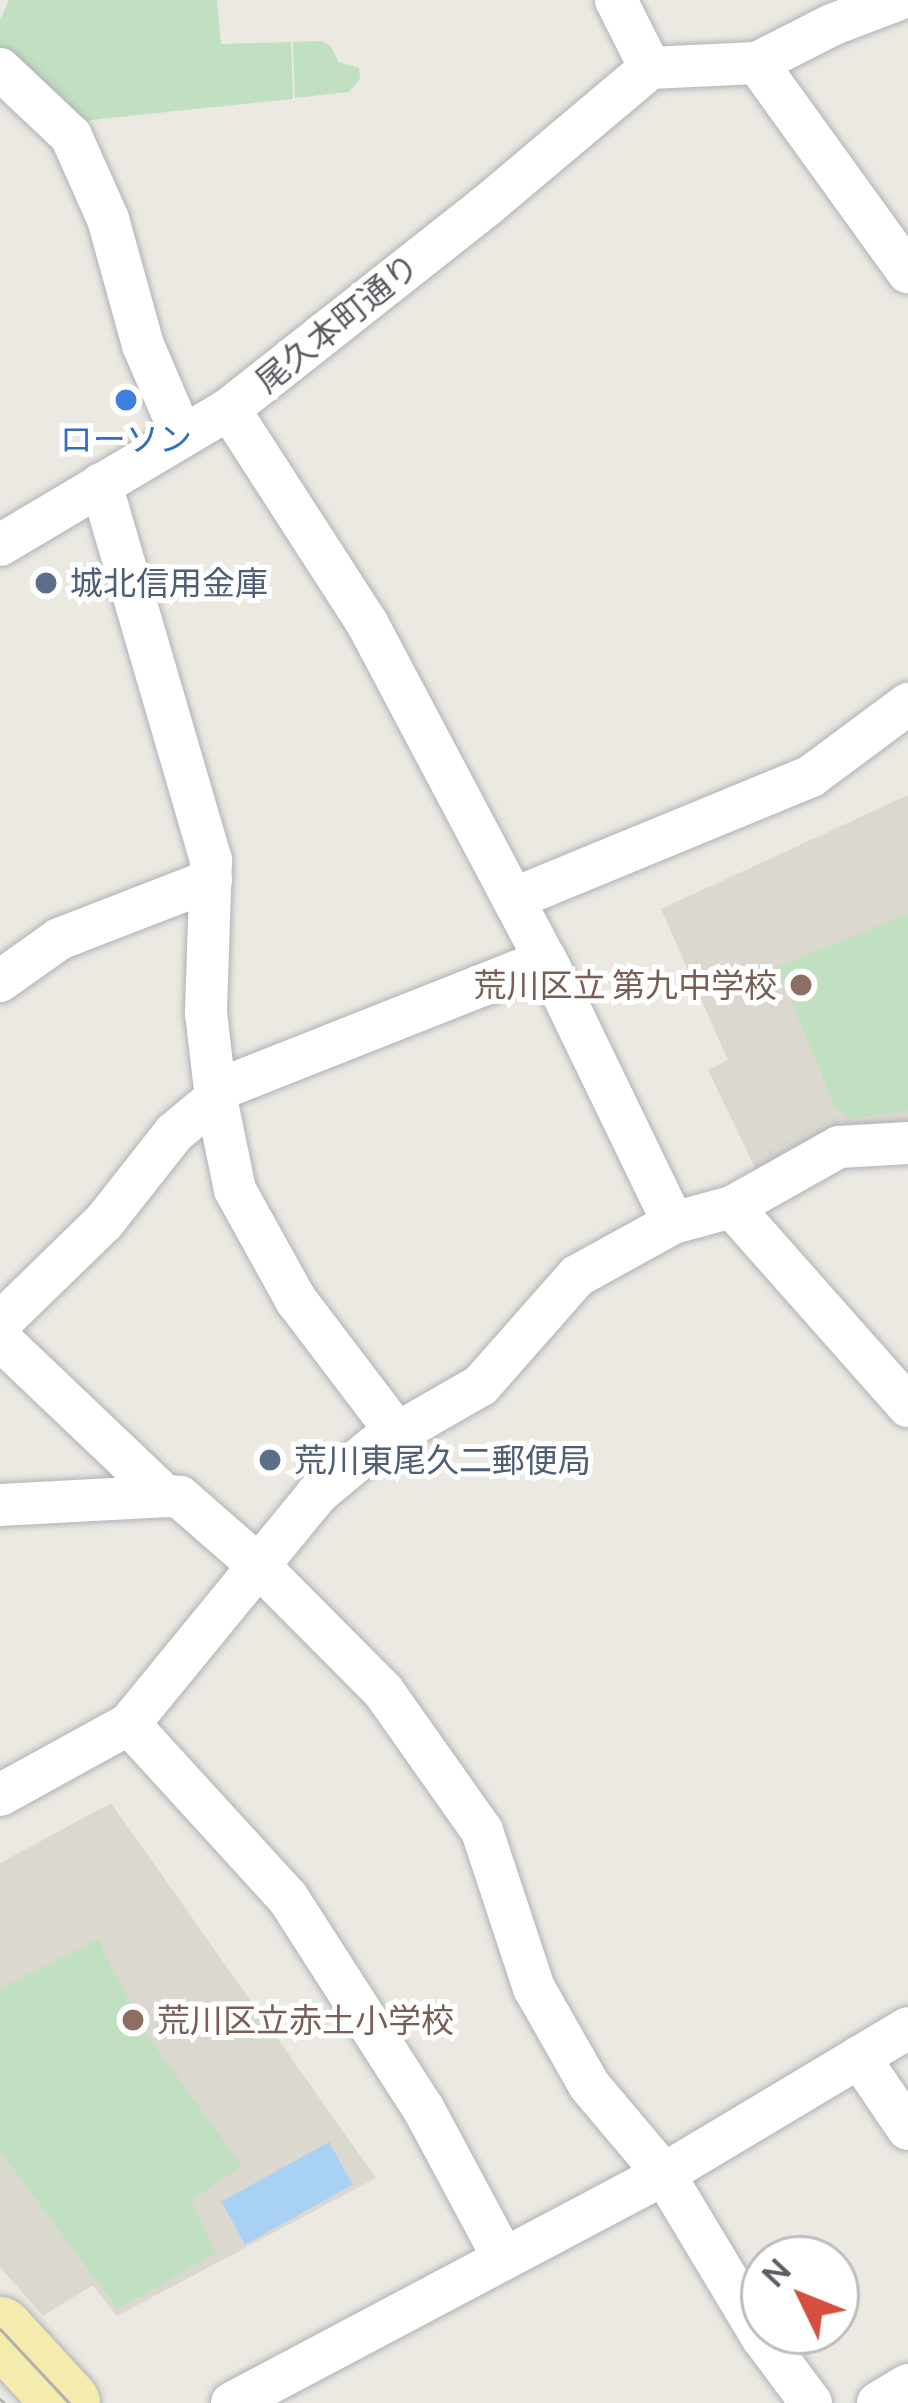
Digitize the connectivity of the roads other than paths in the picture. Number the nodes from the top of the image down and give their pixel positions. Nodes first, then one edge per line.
1 (616, 0) edge
2 (897, 0) edge
3 (757, 63) junction
4 (650, 68) junction
5 (0, 69) edge
6 (908, 272) edge
7 (229, 410) junction
8 (182, 436) junction
9 (101, 484) junction
10 (0, 545) edge
11 (908, 704) edge
12 (211, 880) junction
13 (513, 899) junction
14 (546, 960) junction
15 (0, 981) edge
16 (215, 1095) junction
17 (908, 1143) edge
18 (732, 1207) junction
19 (674, 1222) junction
20 (0, 1323) edge
21 (0, 1339) edge
22 (908, 1406) edge
23 (397, 1433) junction
24 (165, 1496) junction
25 (0, 1505) edge
26 (260, 1567) junction
27 (129, 1724) junction
28 (0, 1795) edge
29 (908, 2028) edge
30 (859, 2057) junction
31 (908, 2128) edge
32 (664, 2174) junction
33 (504, 2259) junction
34 (0, 2330) edge
35 (908, 2385) edge
36 (67, 2403) edge
37 (232, 2403) edge
38 (811, 2403) edge
39 (878, 2403) edge

1 - 4 street
2 - 3 street
3 - 4 street
3 - 6 street
4 - 7 street, 尾久本町通り
5 - 8 street
7 - 8 street, 尾久本町通り
7 - 13 street
8 - 9 street, 尾久本町通り
9 - 10 street, 尾久本町通り
9 - 12 street
11 - 13 street
12 - 15 street
12 - 16 street
13 - 14 street
14 - 16 street
14 - 19 street
16 - 20 street
16 - 23 street
17 - 18 street
18 - 19 street
18 - 22 street
19 - 23 street
21 - 24 street
23 - 26 street
24 - 25 street
24 - 26 street
26 - 27 street
26 - 32 street
27 - 28 street
27 - 33 street
29 - 30 street
30 - 31 street
30 - 32 street
32 - 33 street
32 - 38 street
33 - 37 street
34 - 36 main road
35 - 39 street

